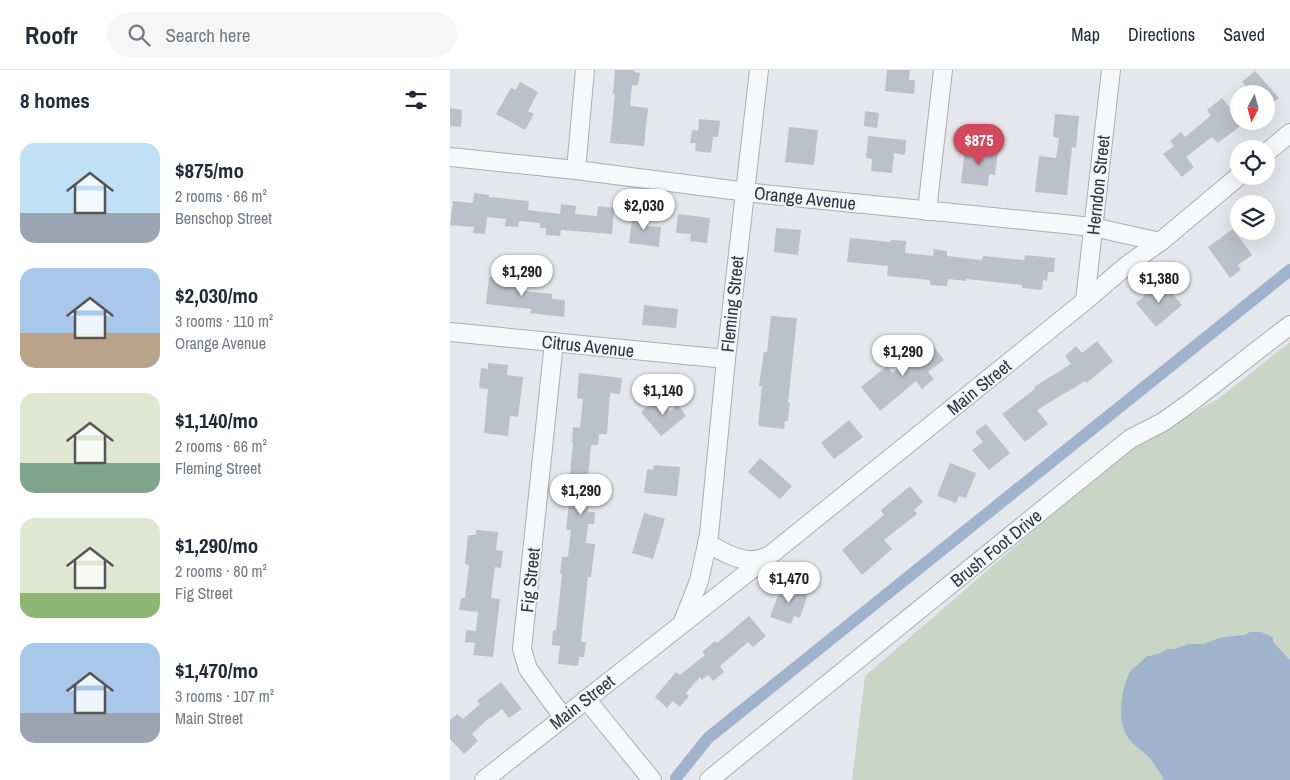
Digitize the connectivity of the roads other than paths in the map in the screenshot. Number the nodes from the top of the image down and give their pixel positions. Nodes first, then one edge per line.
1 (585, 70) edge
2 (759, 70) edge
3 (943, 70) edge
4 (1111, 70) edge
5 (1290, 133) edge
6 (1275, 146) edge
7 (450, 156) edge
8 (576, 170) junction
9 (1230, 184) edge
10 (745, 192) junction
11 (927, 211) junction
12 (1093, 228) junction
13 (1160, 242) junction
14 (1085, 301) junction
15 (1290, 325) edge
16 (450, 332) edge
17 (554, 342) junction
18 (726, 359) junction
19 (707, 543) junction
20 (769, 556) junction
21 (682, 624) junction
22 (586, 699) junction
23 (563, 716) junction
24 (484, 780) edge
25 (652, 780) edge
26 (709, 780) edge

1 - 8 street
2 - 10 street, Fleming Street
3 - 11 street
4 - 12 street, Herndon Street
5 - 6 street
7 - 8 street, Orange Avenue
8 - 10 street, Orange Avenue
9 - 13 street, Main Street
10 - 11 street, Orange Avenue
10 - 18 street, Fleming Street
11 - 12 street, Orange Avenue
12 - 13 street, Orange Avenue
12 - 14 street, Herndon Street
13 - 14 street, Main Street
14 - 20 street, Main Street
15 - 26 street, Brush Foot Drive
16 - 17 street, Citrus Avenue
17 - 18 street, Citrus Avenue
17 - 23 street, Fig Street
18 - 19 street, Fleming Street
19 - 20 street
19 - 21 street, Fleming Street
20 - 21 street, Main Street
21 - 22 street, Main Street
22 - 23 street, Main Street
22 - 25 street
23 - 24 street, Main Street

